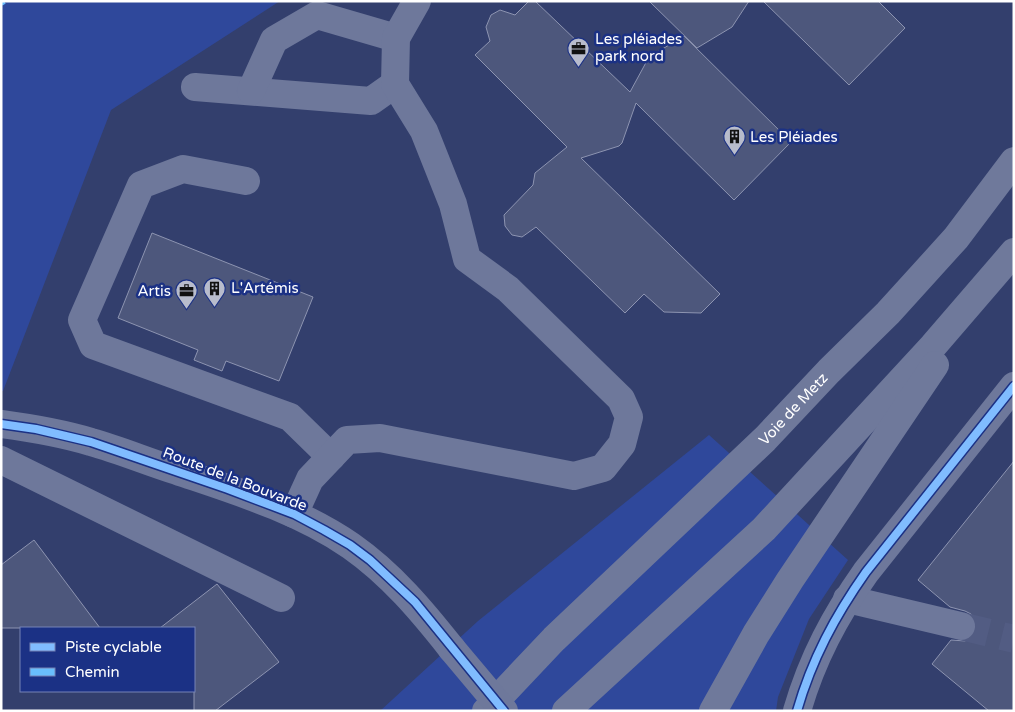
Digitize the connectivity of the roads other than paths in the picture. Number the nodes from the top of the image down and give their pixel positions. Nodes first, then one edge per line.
1 (417, 1) edge
2 (325, 8) edge
3 (396, 38) junction
4 (395, 84) junction
5 (195, 87) dead end
6 (251, 92) junction
7 (1014, 161) edge
8 (246, 181) dead end
9 (1007, 260) edge
10 (1014, 386) edge
11 (1, 424) edge
12 (331, 457) junction
13 (1, 460) edge
14 (294, 514) junction
15 (281, 598) dead end
16 (847, 599) junction
17 (961, 626) tunnel mouth
18 (554, 639) junction
19 (466, 711) edge
20 (486, 711) edge
21 (504, 711) edge
22 (566, 711) edge
23 (713, 711) edge
24 (796, 711) edge

1 - 3 street
2 - 3 street
2 - 6 street
3 - 4 street
4 - 6 street
4 - 12 street
5 - 6 street
7 - 18 highway, Voie de Metz
8 - 12 street
9 - 22 highway
9 - 23 highway
10 - 16 street
11 - 14 street, Route de la Bouvarde
12 - 14 street
13 - 15 street
14 - 21 street, Route de la Bouvarde, bridge
16 - 17 street
16 - 24 street
18 - 19 highway
18 - 20 highway

